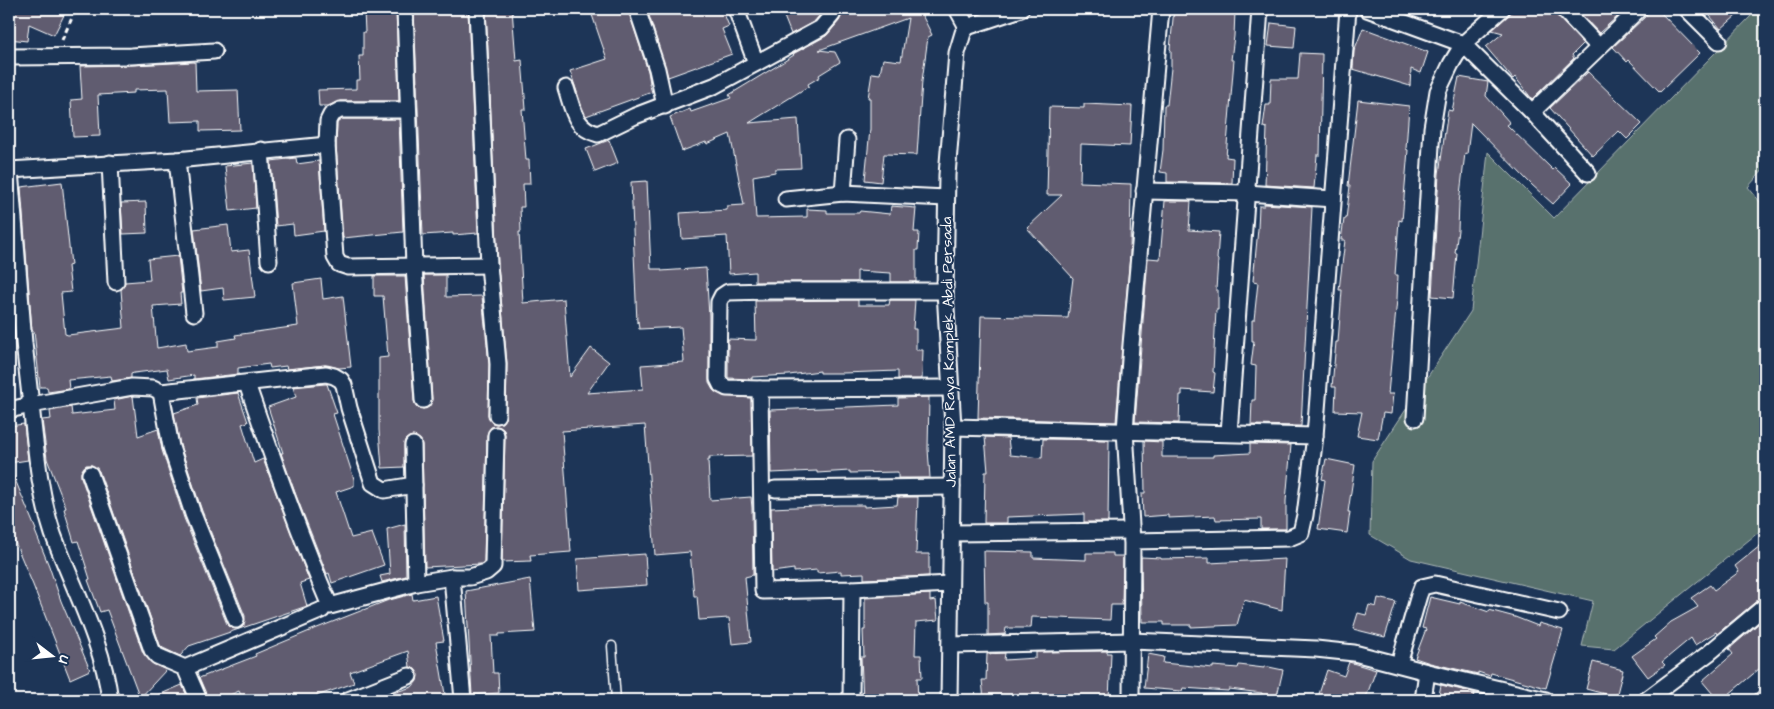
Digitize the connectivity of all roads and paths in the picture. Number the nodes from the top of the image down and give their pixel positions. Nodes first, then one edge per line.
1 (76, 9) edge
2 (405, 9) edge
3 (477, 9) edge
4 (637, 9) edge
5 (736, 9) edge
6 (835, 9) edge
7 (956, 9) edge
8 (1022, 9) edge
9 (1161, 9) edge
10 (1260, 9) edge
11 (1348, 9) edge
12 (1367, 9) edge
13 (1502, 9) edge
14 (1563, 9) edge
15 (1639, 9) edge
16 (1687, 9) edge
17 (967, 27) junction
18 (1719, 41) dead end
19 (1463, 44) junction
20 (1599, 47) junction
21 (214, 51) dead end
22 (55, 56) junction
23 (9, 58) edge
24 (756, 63) junction
25 (566, 88) dead end
26 (666, 106) junction
27 (408, 110) junction
28 (1532, 112) junction
29 (847, 140) dead end
30 (327, 145) junction
31 (261, 150) junction
32 (177, 160) junction
33 (110, 163) junction
34 (9, 170) edge
35 (1588, 173) dead end
36 (1144, 190) junction
37 (843, 193) junction
38 (1247, 193) junction
39 (946, 198) junction
40 (786, 199) dead end
41 (1333, 199) junction
42 (269, 261) dead end
43 (489, 265) junction
44 (414, 267) junction
45 (116, 282) dead end
46 (945, 291) junction
47 (194, 314) dead end
48 (247, 384) junction
49 (950, 388) junction
50 (760, 389) junction
51 (161, 392) junction
52 (423, 400) dead end
53 (31, 405) junction
54 (9, 410) edge
55 (497, 415) dead end
56 (1415, 418) dead end
57 (953, 427) junction
58 (1125, 431) junction
59 (1229, 433) junction
60 (496, 435) dead end
61 (1315, 436) junction
62 (413, 445) dead end
63 (90, 474) dead end
64 (414, 485) junction
65 (952, 487) junction
66 (775, 489) dead end
67 (951, 533) junction
68 (1131, 536) junction
69 (452, 577) junction
70 (416, 583) junction
71 (950, 584) junction
72 (852, 589) junction
73 (1765, 606) edge
74 (322, 610) dead end
75 (1559, 612) dead end
76 (236, 620) dead end
77 (1132, 641) junction
78 (950, 644) junction
79 (612, 646) dead end
80 (1399, 664) junction
81 (185, 668) junction
82 (1427, 672) junction
83 (409, 676) dead end
84 (1521, 697) edge
85 (1765, 698) edge
86 (110, 700) edge
87 (199, 700) edge
88 (348, 700) edge
89 (463, 700) edge
90 (616, 700) edge
91 (851, 700) edge
92 (949, 700) edge
93 (1131, 700) edge
94 (1423, 700) edge
95 (1546, 700) edge
96 (1646, 700) edge
97 (1762, 700) edge

1 - 22 path
2 - 27 street
3 - 43 street
4 - 26 street
5 - 24 street
6 - 24 street
7 - 17 street
8 - 17 street
9 - 36 street
10 - 38 street
11 - 41 street
12 - 19 street
13 - 19 street
14 - 20 street
15 - 20 street
16 - 18 street
17 - 39 street, Jalan AMD Raya Komplek Abdi Persada
19 - 28 street
19 - 56 street
20 - 28 street
21 - 22 street
22 - 23 street
24 - 26 street
25 - 26 street
27 - 30 street
27 - 44 street
28 - 35 street
29 - 37 street
30 - 31 street
30 - 44 street
31 - 32 street
31 - 42 street
32 - 33 street
32 - 47 street
33 - 34 street
33 - 45 street
34 - 53 street
36 - 38 street
36 - 58 street
37 - 39 street
37 - 40 street
38 - 41 street
38 - 59 street
39 - 46 street, Jalan AMD Raya Komplek Abdi Persada
41 - 61 street
43 - 44 street
43 - 55 street
44 - 52 street
46 - 49 street, Jalan AMD Raya Komplek Abdi Persada
46 - 50 street
48 - 51 street
48 - 64 street
48 - 70 street
49 - 50 street
49 - 57 street, Jalan AMD Raya Komplek Abdi Persada
50 - 72 street
51 - 53 street
51 - 76 street
53 - 54 street
53 - 86 street
57 - 58 street
57 - 65 street, Jalan AMD Raya Komplek Abdi Persada
58 - 59 street
58 - 68 street
59 - 61 street
60 - 69 street
61 - 68 street
62 - 64 street
63 - 81 street
64 - 70 street
65 - 66 street
65 - 67 street, Jalan AMD Raya Komplek Abdi Persada
67 - 68 street
67 - 71 street, Jalan AMD Raya Komplek Abdi Persada
68 - 77 street
69 - 70 street
69 - 89 street
71 - 72 street
71 - 78 street, Jalan AMD Raya Komplek Abdi Persada
72 - 91 street
73 - 96 street
74 - 81 street
75 - 80 street
77 - 78 street
77 - 80 street
77 - 93 street
78 - 92 street, Jalan AMD Raya Komplek Abdi Persada
79 - 90 lane
80 - 82 street
81 - 87 street
82 - 84 street
82 - 94 street
83 - 88 street
84 - 95 street
85 - 97 street

